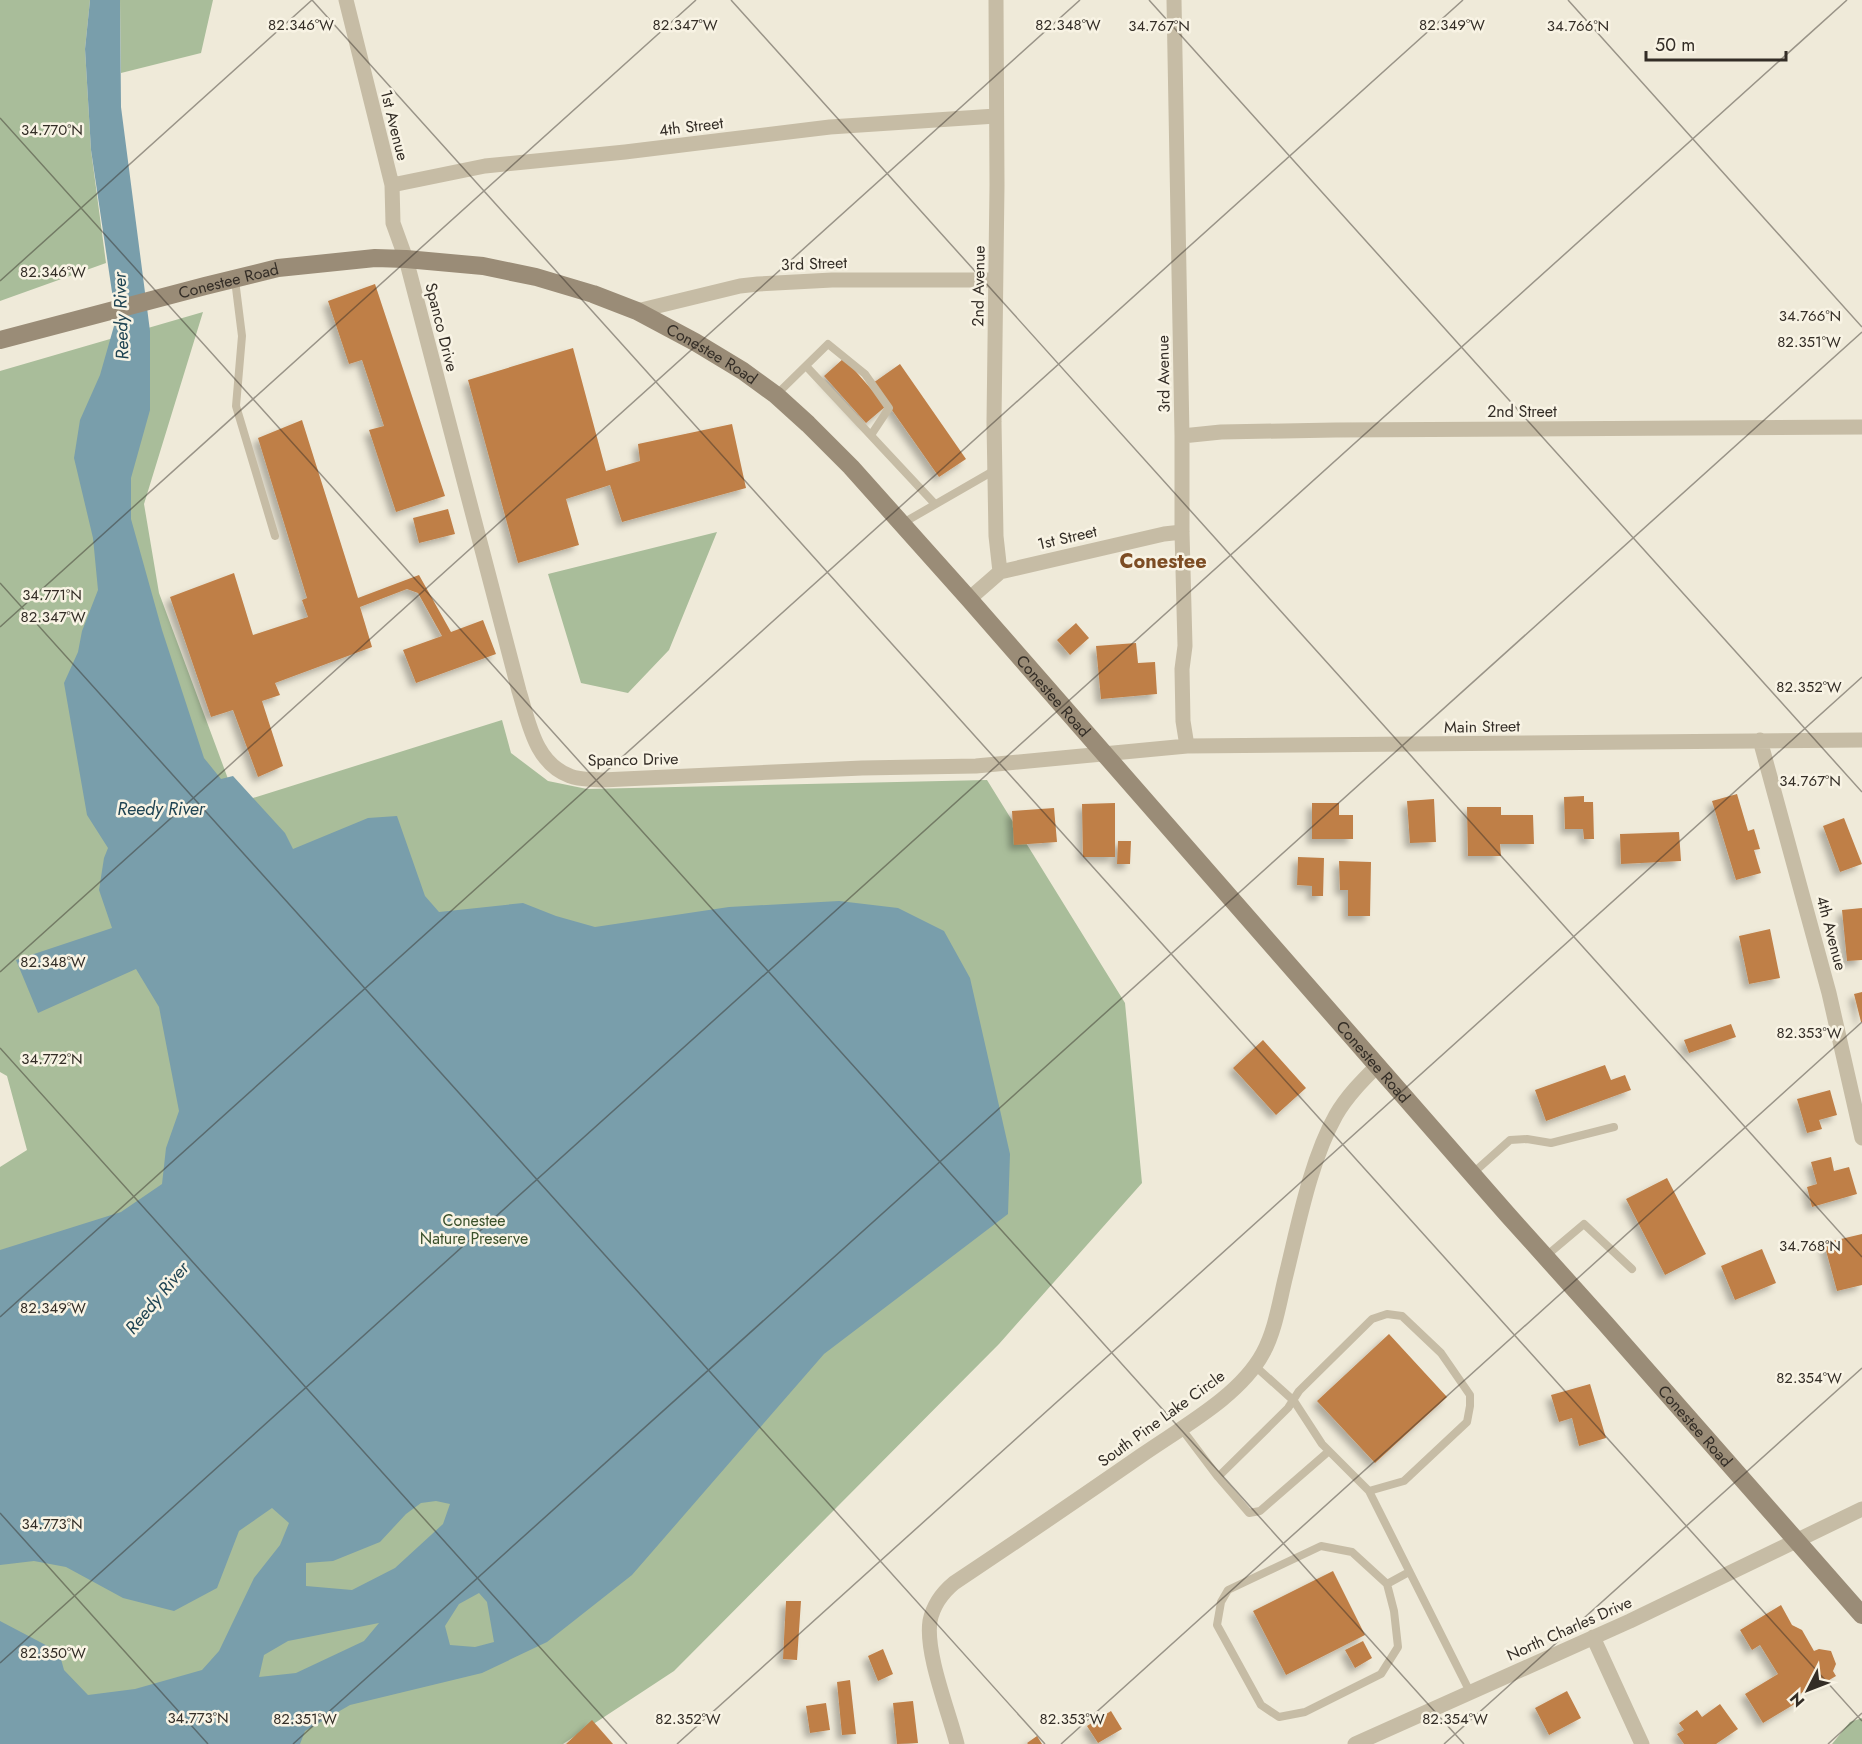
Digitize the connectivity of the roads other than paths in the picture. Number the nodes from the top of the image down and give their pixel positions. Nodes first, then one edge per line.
1 (346, 0) edge
2 (996, 0) edge
3 (1174, 0) edge
4 (996, 116) junction
5 (392, 185) junction
6 (406, 259) junction
7 (235, 278) junction
8 (995, 280) junction
9 (637, 311) junction
10 (0, 340) edge
11 (806, 366) junction
12 (776, 395) junction
13 (1862, 427) edge
14 (871, 435) junction
15 (1182, 436) junction
16 (995, 470) junction
17 (934, 503) junction
18 (901, 524) junction
19 (1182, 532) junction
20 (275, 536) dead end
21 (1000, 572) junction
22 (969, 599) junction
23 (1760, 740) junction
24 (1862, 740) edge
25 (1187, 746) junction
26 (1103, 754) junction
27 (1377, 1066) junction
28 (1614, 1127) dead end
29 (1862, 1138) edge
30 (1472, 1174) junction
31 (1545, 1257) junction
32 (1632, 1269) dead end
33 (1255, 1366) junction
34 (1294, 1401) junction
35 (1181, 1428) junction
36 (1329, 1451) junction
37 (1218, 1477) junction
38 (1369, 1491) junction
39 (1862, 1509) edge
40 (1796, 1540) junction
41 (1409, 1572) junction
42 (1386, 1584) junction
43 (1862, 1615) edge
44 (1593, 1637) junction
45 (1470, 1692) junction
46 (957, 1744) edge
47 (1355, 1744) edge
48 (1642, 1744) edge

1 - 5 street, 1st Avenue
2 - 4 street, 2nd Avenue
3 - 15 street, 3rd Avenue
4 - 5 street, 4th Street
4 - 8 street, 2nd Avenue
5 - 6 street, 1st Avenue
6 - 7 main road, Conestee Road
6 - 9 main road, Conestee Road
6 - 26 street, Spanco Drive
7 - 10 main road, Conestee Road
7 - 20 lane
8 - 9 street, 3rd Street
8 - 16 street, 2nd Avenue
9 - 12 main road, Conestee Road
11 - 12 lane
11 - 14 lane
11 - 14 lane
12 - 18 main road, Conestee Road
13 - 15 street, 2nd Street
14 - 17 lane
15 - 19 street, 3rd Avenue
16 - 17 lane
16 - 21 street, 2nd Avenue
17 - 18 lane
18 - 22 main road, Conestee Road
19 - 21 street, 1st Street
19 - 25 street, 3rd Avenue
21 - 22 street, 1st Street
22 - 26 main road, Conestee Road
23 - 24 street, Main Street
23 - 25 street, Main Street
23 - 29 street, 4th Avenue
25 - 26 street, Main Street
26 - 27 main road, Conestee Road
27 - 30 main road, Conestee Road
27 - 33 street, South Pine Lake Circle
28 - 30 lane
30 - 31 main road, Conestee Road
31 - 32 lane
31 - 40 main road, Conestee Road
33 - 34 lane
33 - 35 street, South Pine Lake Circle
34 - 36 lane
34 - 37 lane
34 - 38 lane
35 - 37 lane
35 - 46 street, South Pine Lake Circle
36 - 37 lane
36 - 38 lane
38 - 41 lane
39 - 40 street, North Charles Drive
40 - 43 main road, Conestee Road
40 - 44 street, North Charles Drive
41 - 42 lane
41 - 45 lane
42 - 42 lane
44 - 45 street, North Charles Drive
44 - 48 street
45 - 47 street, North Charles Drive

